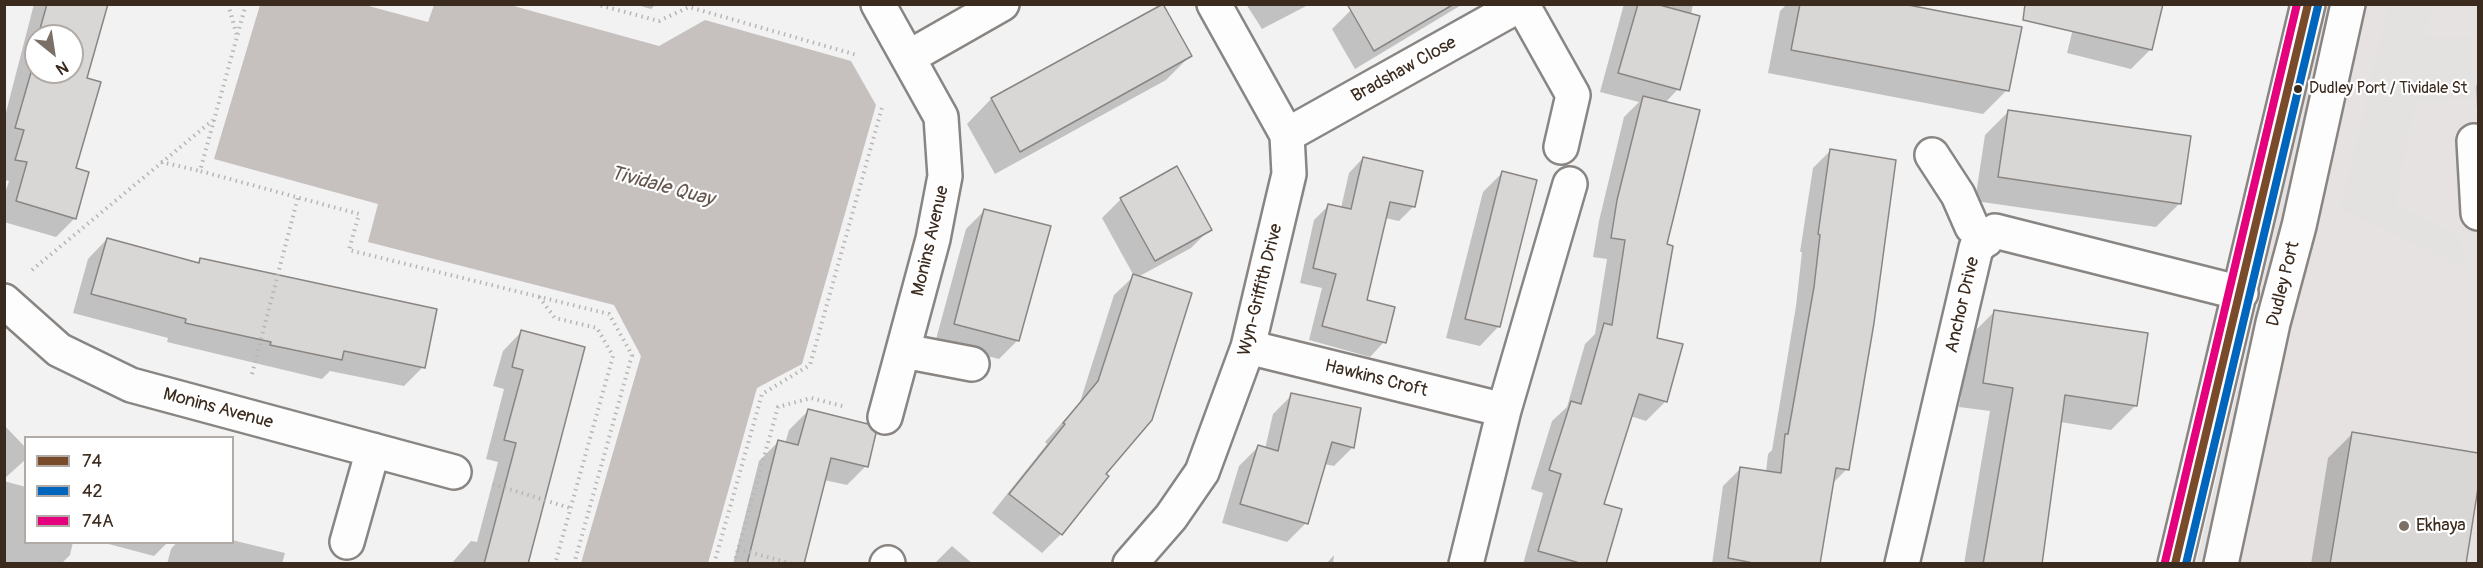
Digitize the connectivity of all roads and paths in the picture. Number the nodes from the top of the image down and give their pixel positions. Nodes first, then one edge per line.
1 (228, 4) edge
2 (246, 4) edge
3 (595, 4) edge
4 (878, 4) edge
5 (1002, 4) edge
6 (1214, 4) edge
7 (1522, 4) edge
8 (2308, 4) edge
9 (2348, 4) edge
10 (690, 6) edge
11 (237, 36) junction
12 (857, 56) dead end
13 (909, 57) junction
14 (879, 96) dead end
15 (214, 119) junction
16 (1287, 135) junction
17 (2474, 141) dead end
18 (1561, 147) dead end
19 (1932, 154) dead end
20 (2314, 158) junction
21 (161, 162) junction
22 (200, 171) junction
23 (1570, 184) dead end
24 (298, 197) junction
25 (2478, 213) edge
26 (1986, 240) junction
27 (14, 289) edge
28 (2241, 293) junction
29 (539, 296) junction
30 (2269, 343) junction
31 (1248, 347) junction
32 (904, 351) junction
33 (972, 364) dead end
34 (1504, 410) junction
35 (241, 415) junction
36 (885, 417) joint
37 (373, 450) junction
38 (454, 472) joint
39 (570, 508) junction
40 (347, 542) dead end
41 (738, 549) junction
42 (555, 564) edge
43 (574, 564) edge
44 (714, 564) edge
45 (734, 564) edge
46 (792, 564) edge
47 (1130, 564) edge
48 (1466, 564) edge
49 (1902, 564) edge
50 (2175, 564) edge
51 (2221, 564) edge

1 - 11 path
2 - 11 path
3 - 10 path
4 - 13 main road, Monins Avenue
5 - 13 main road
6 - 16 main road, Wyn-Griffith Drive
7 - 16 main road, Bradshaw Close
7 - 18 main road, Bradshaw Close
8 - 28 main road
9 - 20 main road, Dudley Port
10 - 12 path
11 - 15 path
13 - 32 main road, Monins Avenue
14 - 44 path
15 - 21 path
15 - 22 path
16 - 31 main road, Wyn-Griffith Drive
17 - 25 main road
19 - 26 main road
20 - 28 main road
20 - 30 main road, Dudley Port
21 - 22 path
21 - 27 path
22 - 24 path
23 - 34 main road
24 - 29 path
24 - 35 path
26 - 28 main road, Anchor Drive
26 - 49 main road, Anchor Drive
27 - 35 main road, Monins Avenue
28 - 30 main road
28 - 50 main road
29 - 39 path
29 - 43 path
30 - 51 main road, Dudley Port
31 - 34 main road, Hawkins Croft
31 - 47 main road, Wyn-Griffith Drive
32 - 33 main road
32 - 36 main road, Monins Avenue
34 - 48 main road
35 - 37 main road, Monins Avenue
36 - 41 path
37 - 38 main road, Monins Avenue
37 - 40 main road
38 - 39 path
39 - 42 path
41 - 45 path
41 - 46 path

